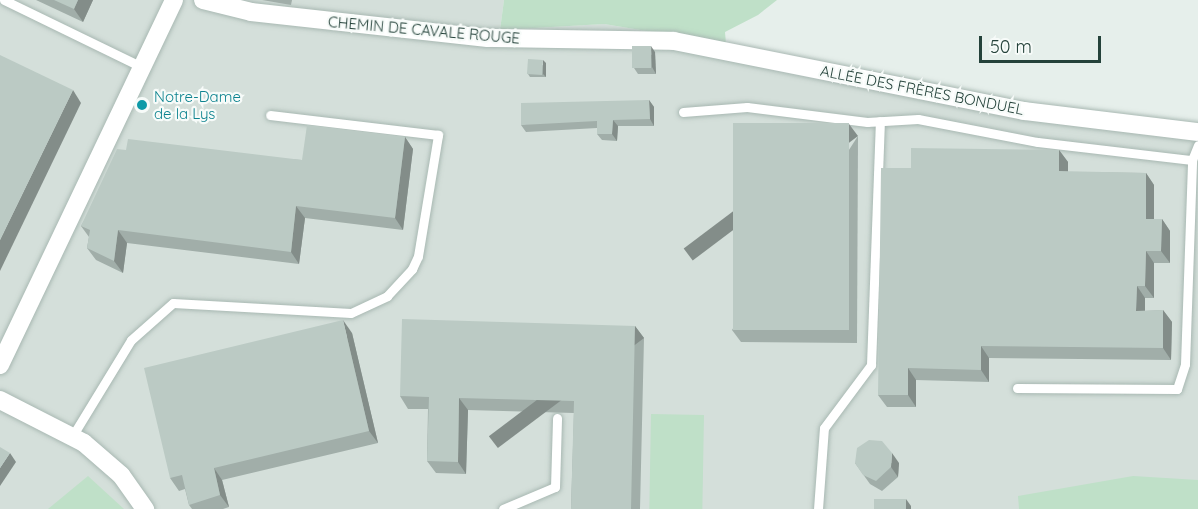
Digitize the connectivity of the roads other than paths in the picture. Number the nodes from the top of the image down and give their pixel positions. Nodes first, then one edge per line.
1 (4, 0) edge
2 (174, 0) edge
3 (203, 0) edge
4 (648, 40) joint
5 (142, 67) junction
6 (683, 112) dead end
7 (270, 115) dead end
8 (879, 121) junction
9 (1198, 132) edge
10 (1198, 145) edge
11 (1192, 160) junction
12 (0, 365) edge
13 (1017, 388) dead end
14 (0, 400) edge
15 (557, 418) dead end
16 (73, 435) junction
17 (145, 509) edge
18 (503, 509) edge
19 (818, 509) edge

1 - 5 lane
2 - 5 street
3 - 4 street, CHEMIN DE CAVALE ROUGE
4 - 9 street, ALLÉE DES FRÈRES BONDUEL
5 - 12 street
6 - 8 lane
7 - 16 lane
8 - 11 lane
8 - 19 lane
10 - 11 lane
11 - 13 lane
14 - 16 street
15 - 18 lane
16 - 17 street

